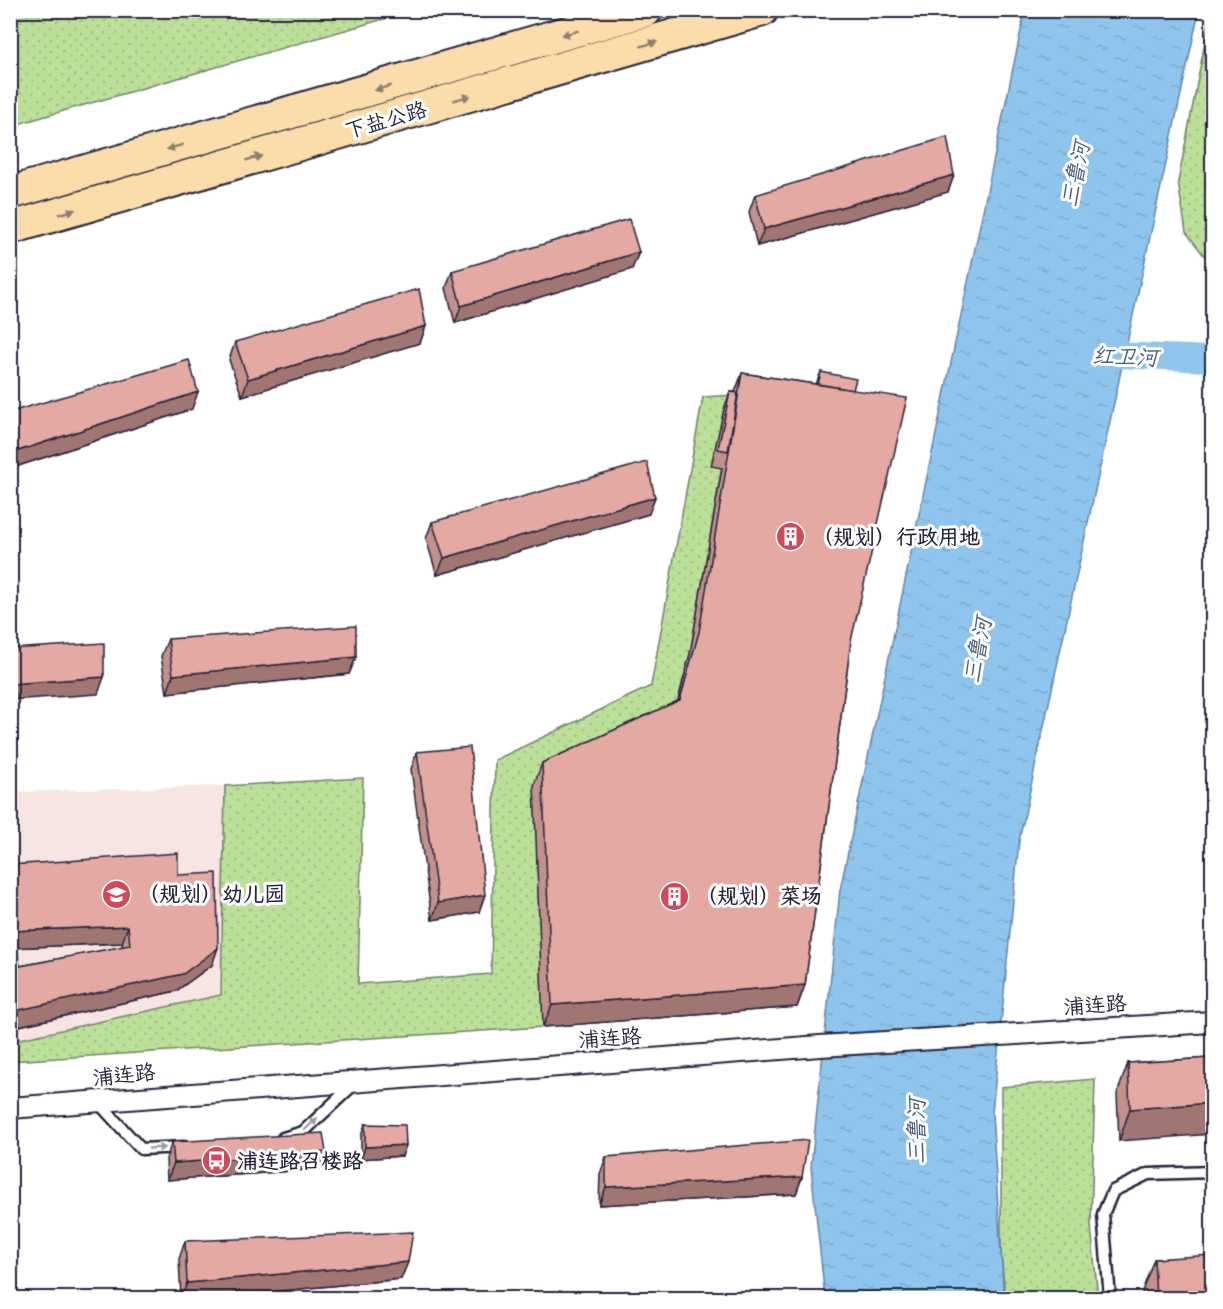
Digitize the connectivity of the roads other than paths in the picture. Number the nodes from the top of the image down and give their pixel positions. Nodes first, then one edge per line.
1 (646, 10) edge
2 (762, 10) edge
3 (10, 194) edge
4 (10, 228) edge
5 (1212, 1022) edge
6 (357, 1080) junction
7 (98, 1102) junction
8 (10, 1108) edge
9 (274, 1140) edge
10 (194, 1146) edge
11 (1212, 1172) edge
12 (1110, 1299) edge

1 -> 3 main road, 下盐公路
4 -> 2 main road, 下盐公路
5 - 6 street, 浦连路
6 - 7 street, 浦连路
9 -> 6 lane
7 - 8 street, 浦连路
7 -> 10 lane
11 - 12 lane

